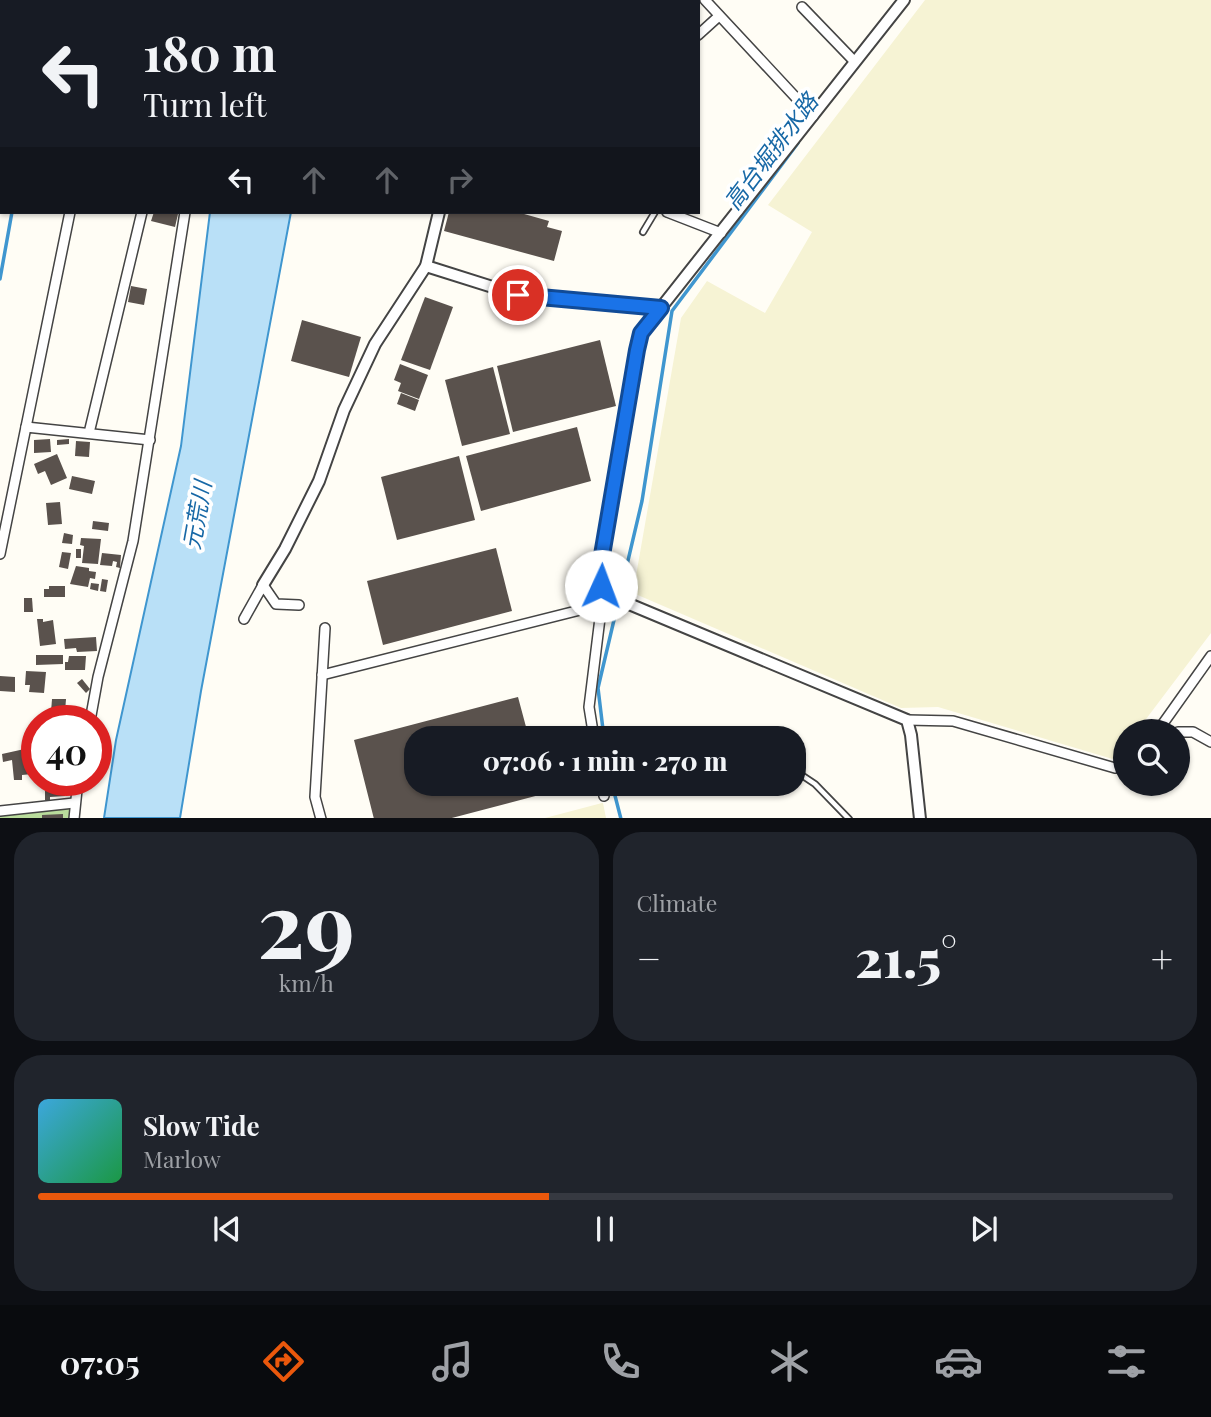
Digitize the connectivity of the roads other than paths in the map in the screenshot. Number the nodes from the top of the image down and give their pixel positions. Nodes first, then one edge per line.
1 (705, 0) edge
2 (904, 0) edge
3 (802, 7) dead end
4 (719, 16) junction
5 (700, 33) edge
6 (855, 62) junction
7 (813, 116) junction
8 (70, 214) edge
9 (142, 214) edge
10 (185, 214) edge
11 (439, 214) edge
12 (654, 214) edge
13 (672, 214) edge
14 (643, 232) dead end
15 (721, 233) junction
16 (426, 267) junction
17 (661, 308) junction
18 (26, 427) junction
19 (89, 433) junction
20 (150, 440) junction
21 (0, 554) edge
22 (263, 586) junction
23 (603, 599) junction
24 (299, 605) dead end
25 (244, 619) dead end
26 (325, 628) dead end
27 (1211, 656) edge
28 (322, 675) junction
29 (93, 705) edge
30 (1166, 719) edge
31 (907, 720) junction
32 (592, 726) edge
33 (1190, 732) edge
34 (1211, 742) edge
35 (1113, 767) edge
36 (806, 779) edge
37 (75, 796) edge
38 (74, 803) junction
39 (0, 811) edge
40 (74, 818) edge
41 (321, 818) edge
42 (849, 818) edge
43 (920, 818) edge

1 - 4 street
2 - 6 street
3 - 6 street
4 - 5 street
4 - 7 street
6 - 7 street
7 - 15 street
8 - 18 street
9 - 19 street
10 - 20 street
11 - 16 street
12 - 14 lane
13 - 15 street
15 - 17 street
16 - 17 street
16 - 22 street
17 - 23 street
18 - 19 street
18 - 21 street
19 - 20 street
20 - 29 street
22 - 24 street
22 - 25 street
23 - 28 street
23 - 31 street
23 - 32 street
26 - 28 street
27 - 30 street
28 - 41 street
31 - 35 street
31 - 43 street
33 - 34 street
36 - 42 lane
37 - 38 street
38 - 39 street
38 - 40 street

